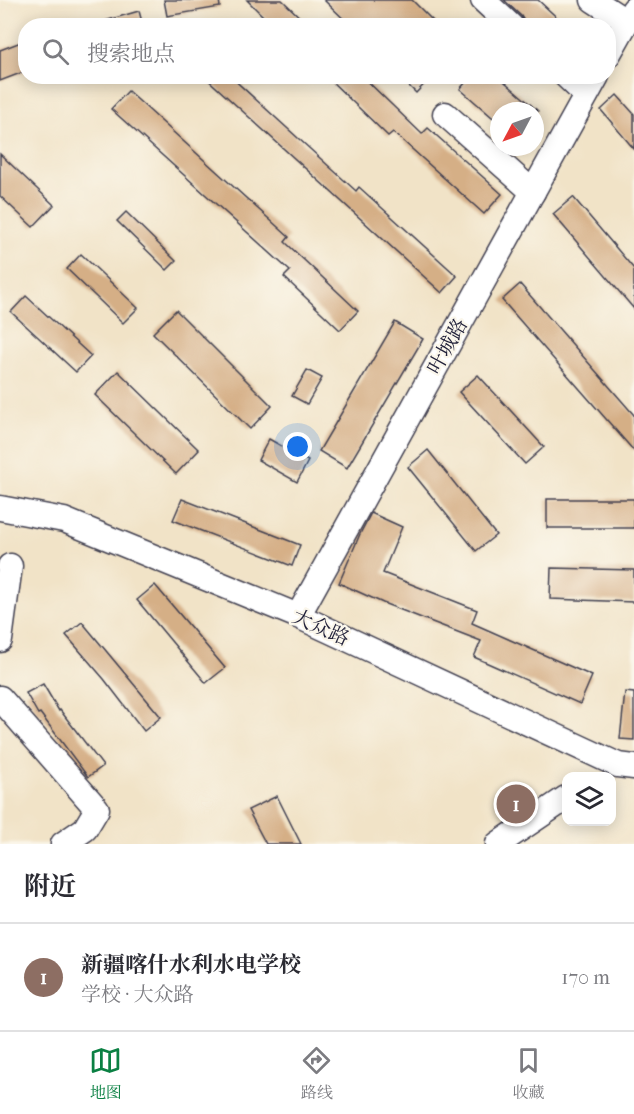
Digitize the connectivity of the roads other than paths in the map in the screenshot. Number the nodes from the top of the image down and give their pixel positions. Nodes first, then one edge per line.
1 (483, 0) edge
2 (593, 0) edge
3 (630, 16) edge
4 (502, 18) edge
5 (616, 42) edge
6 (591, 86) edge
7 (445, 114) dead end
8 (533, 192) junction
9 (0, 508) edge
10 (10, 566) dead end
11 (298, 616) junction
12 (0, 640) edge
13 (0, 698) edge
14 (617, 769) edge
15 (562, 801) edge
16 (63, 844) edge
17 (498, 844) edge

1 - 4 street
2 - 3 street
3 - 5 street
6 - 8 street, 叶城路
7 - 8 street
8 - 11 street, 叶城路
9 - 11 street, 大众路
10 - 12 street
11 - 14 street, 大众路
13 - 16 street
15 - 17 street

